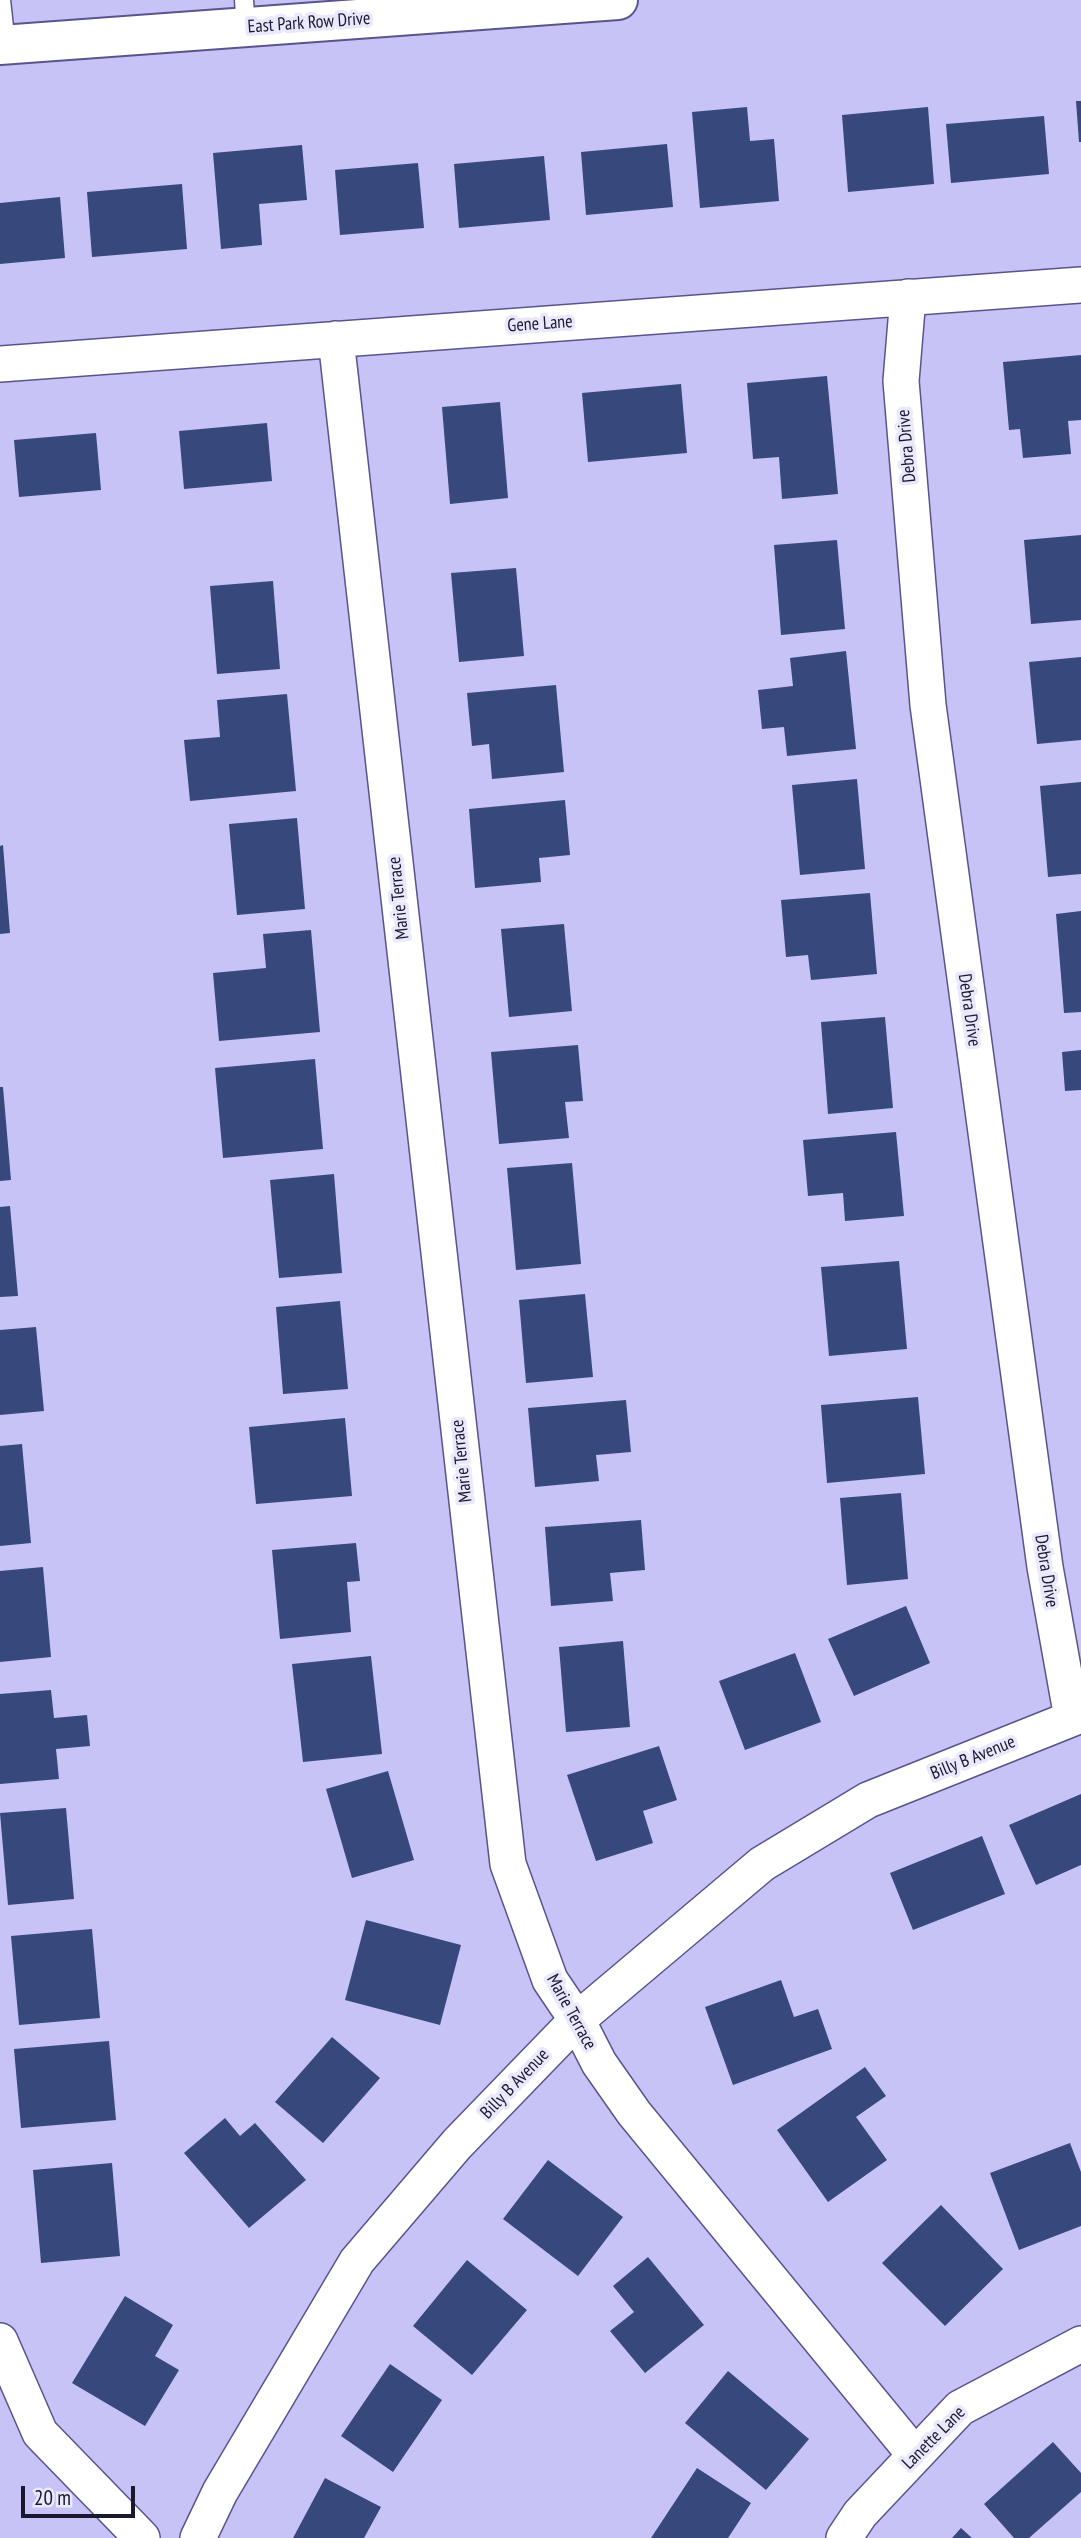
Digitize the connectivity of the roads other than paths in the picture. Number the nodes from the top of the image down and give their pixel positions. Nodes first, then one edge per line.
1 (1, 0) edge
2 (618, 0) edge
3 (447, 6) edge
4 (359, 10) edge
5 (245, 14) edge
6 (3, 45) edge
7 (1081, 285) edge
8 (908, 298) junction
9 (336, 339) junction
10 (0, 364) edge
11 (1076, 1717) edge
12 (577, 2020) junction
13 (0, 2342) edge
14 (1081, 2344) edge
15 (915, 2455) junction
16 (142, 2538) edge
17 (198, 2538) edge
18 (844, 2538) edge

1 - 6 lane
2 - 3 main road, East Park Row Drive
3 - 4 main road, East Park Row Drive
4 - 5 main road, East Park Row Drive
5 - 6 main road, East Park Row Drive
7 - 8 street, Gene Lane
8 - 9 street, Gene Lane
8 - 11 street, Debra Drive
9 - 10 street, Gene Lane
9 - 12 street, Marie Terrace
11 - 12 street, Billy B Avenue
12 - 15 street, Marie Terrace
12 - 17 street, Billy B Avenue
13 - 16 street
14 - 15 street, Lanette Lane
15 - 18 street, Lanette Lane

